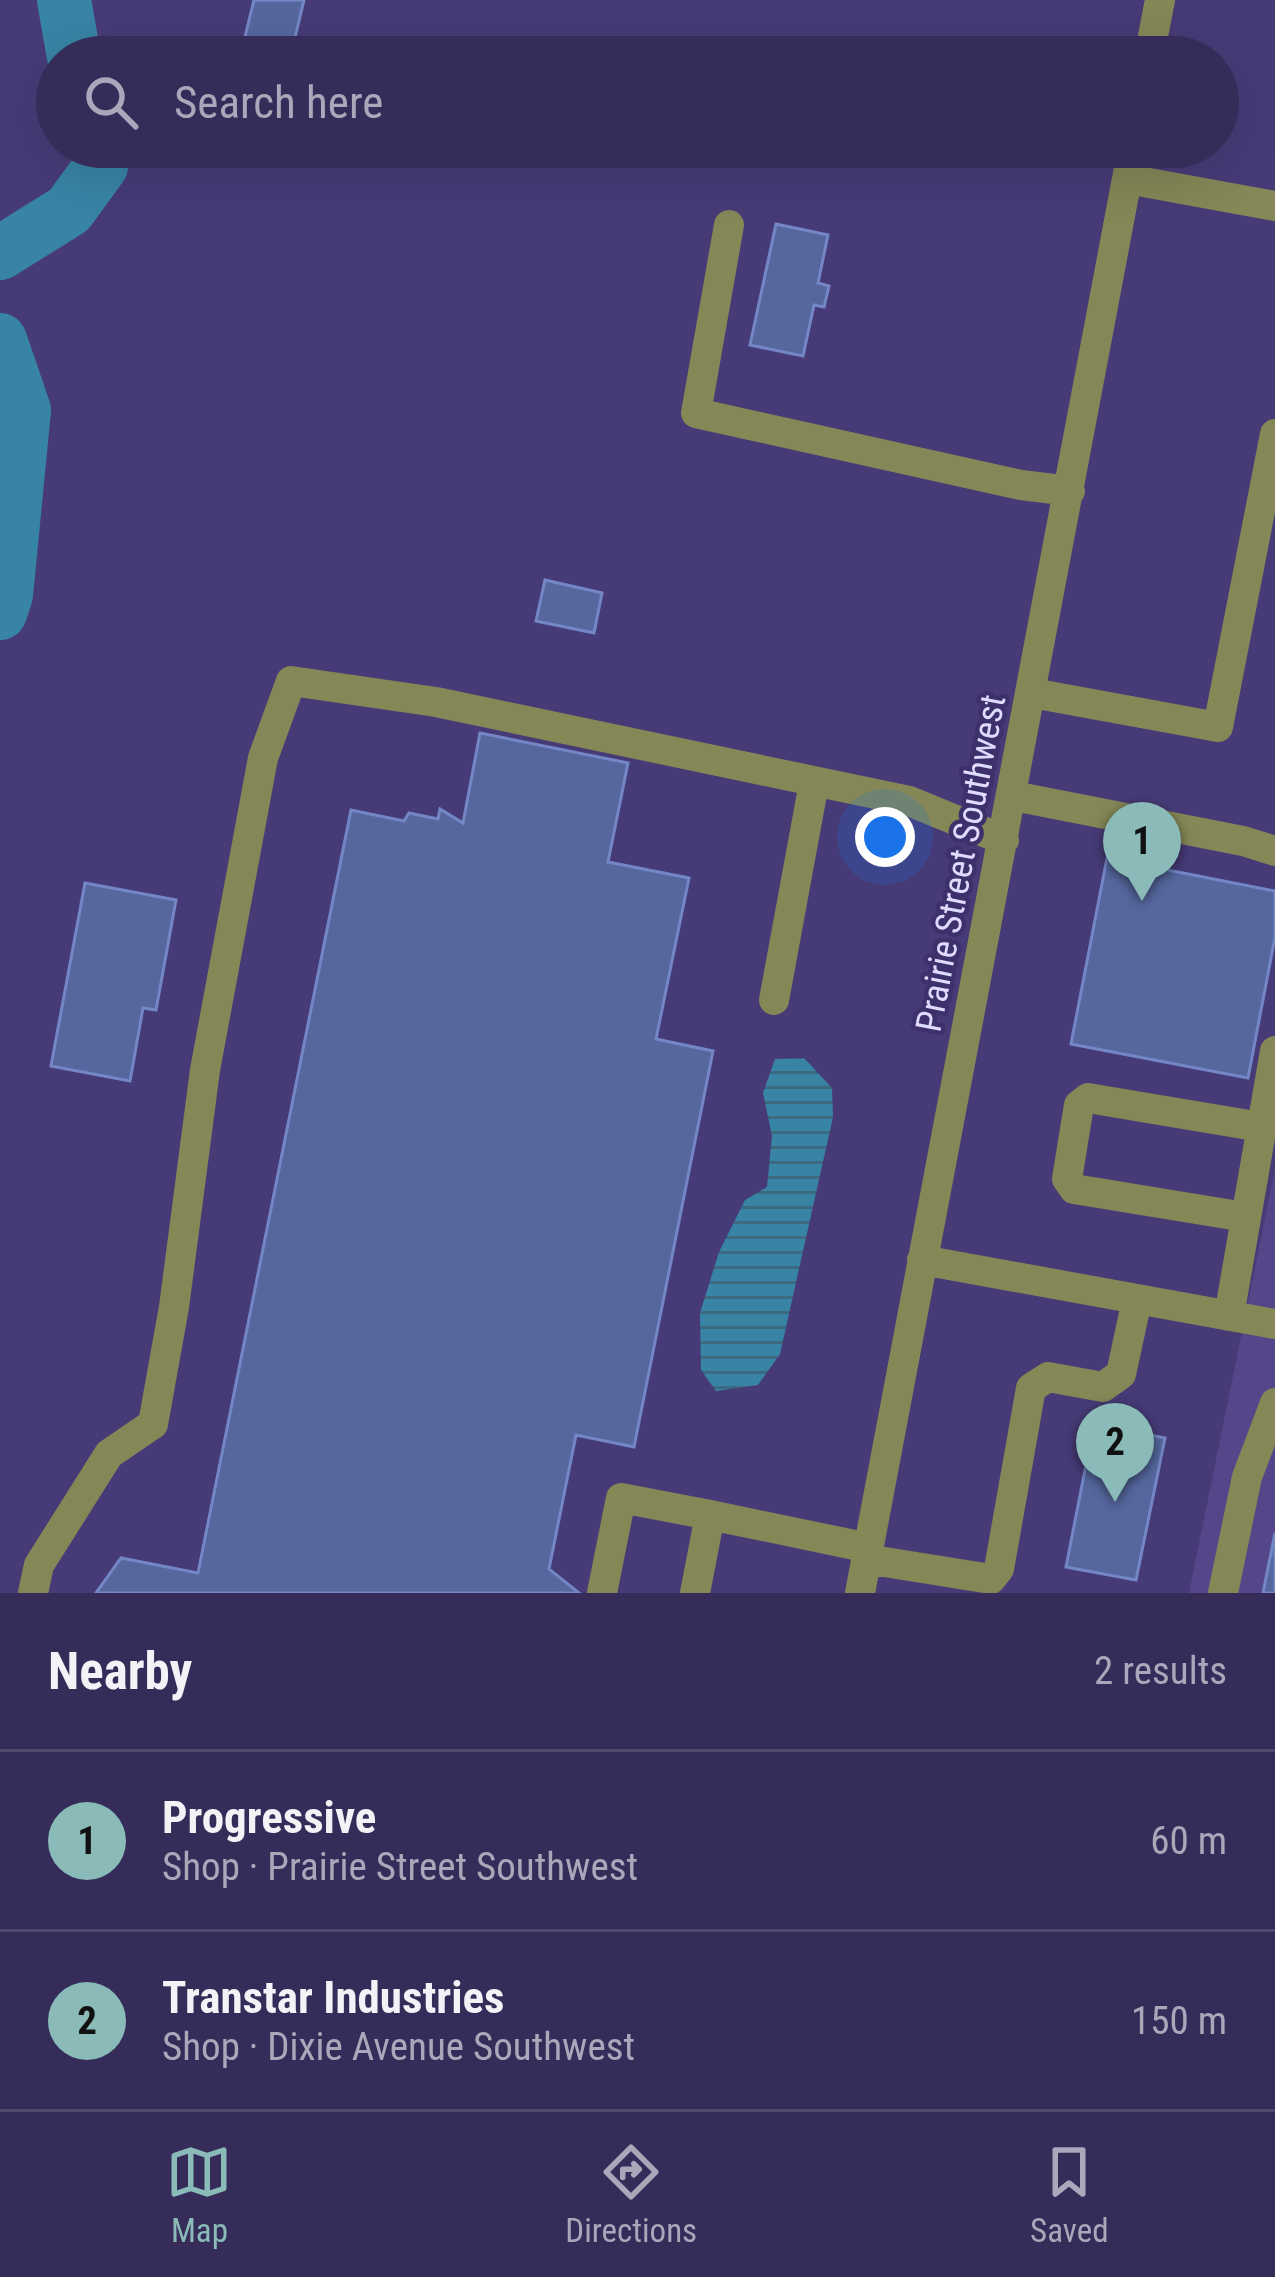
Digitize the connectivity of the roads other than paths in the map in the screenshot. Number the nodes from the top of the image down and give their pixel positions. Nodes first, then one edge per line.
1 (1160, 0) edge
2 (1153, 36) edge
3 (1129, 168) edge
4 (1127, 179) junction
5 (1275, 206) edge
6 (729, 225) dead end
7 (1275, 434) edge
8 (1070, 491) junction
9 (1033, 693) junction
10 (814, 782) junction
11 (1012, 796) junction
12 (1004, 840) junction
13 (1275, 851) edge
14 (773, 1000) dead end
15 (1275, 1051) edge
16 (1262, 1127) junction
17 (1245, 1217) junction
18 (922, 1261) junction
19 (1137, 1300) junction
20 (1229, 1316) junction
21 (1275, 1324) edge
22 (1275, 1402) edge
23 (710, 1515) junction
24 (868, 1554) junction
25 (33, 1593) edge
26 (602, 1593) edge
27 (694, 1593) edge
28 (860, 1593) edge
29 (1222, 1593) edge

1 - 2 street
3 - 4 street, Prairie Street Southwest
4 - 5 street
4 - 8 street, Prairie Street Southwest
6 - 8 street
7 - 9 street
8 - 9 street, Prairie Street Southwest
9 - 11 street, Prairie Street Southwest
10 - 12 street
10 - 14 street
10 - 25 street
11 - 12 street, Prairie Street Southwest
11 - 13 street
12 - 18 street, Prairie Street Southwest
15 - 16 street
16 - 17 street
16 - 17 street
17 - 20 street
18 - 19 street
18 - 24 street, Prairie Street Southwest
19 - 20 street
19 - 24 street
20 - 21 street
22 - 29 street
23 - 24 street
23 - 26 street
23 - 27 street
24 - 28 street, Prairie Street Southwest

